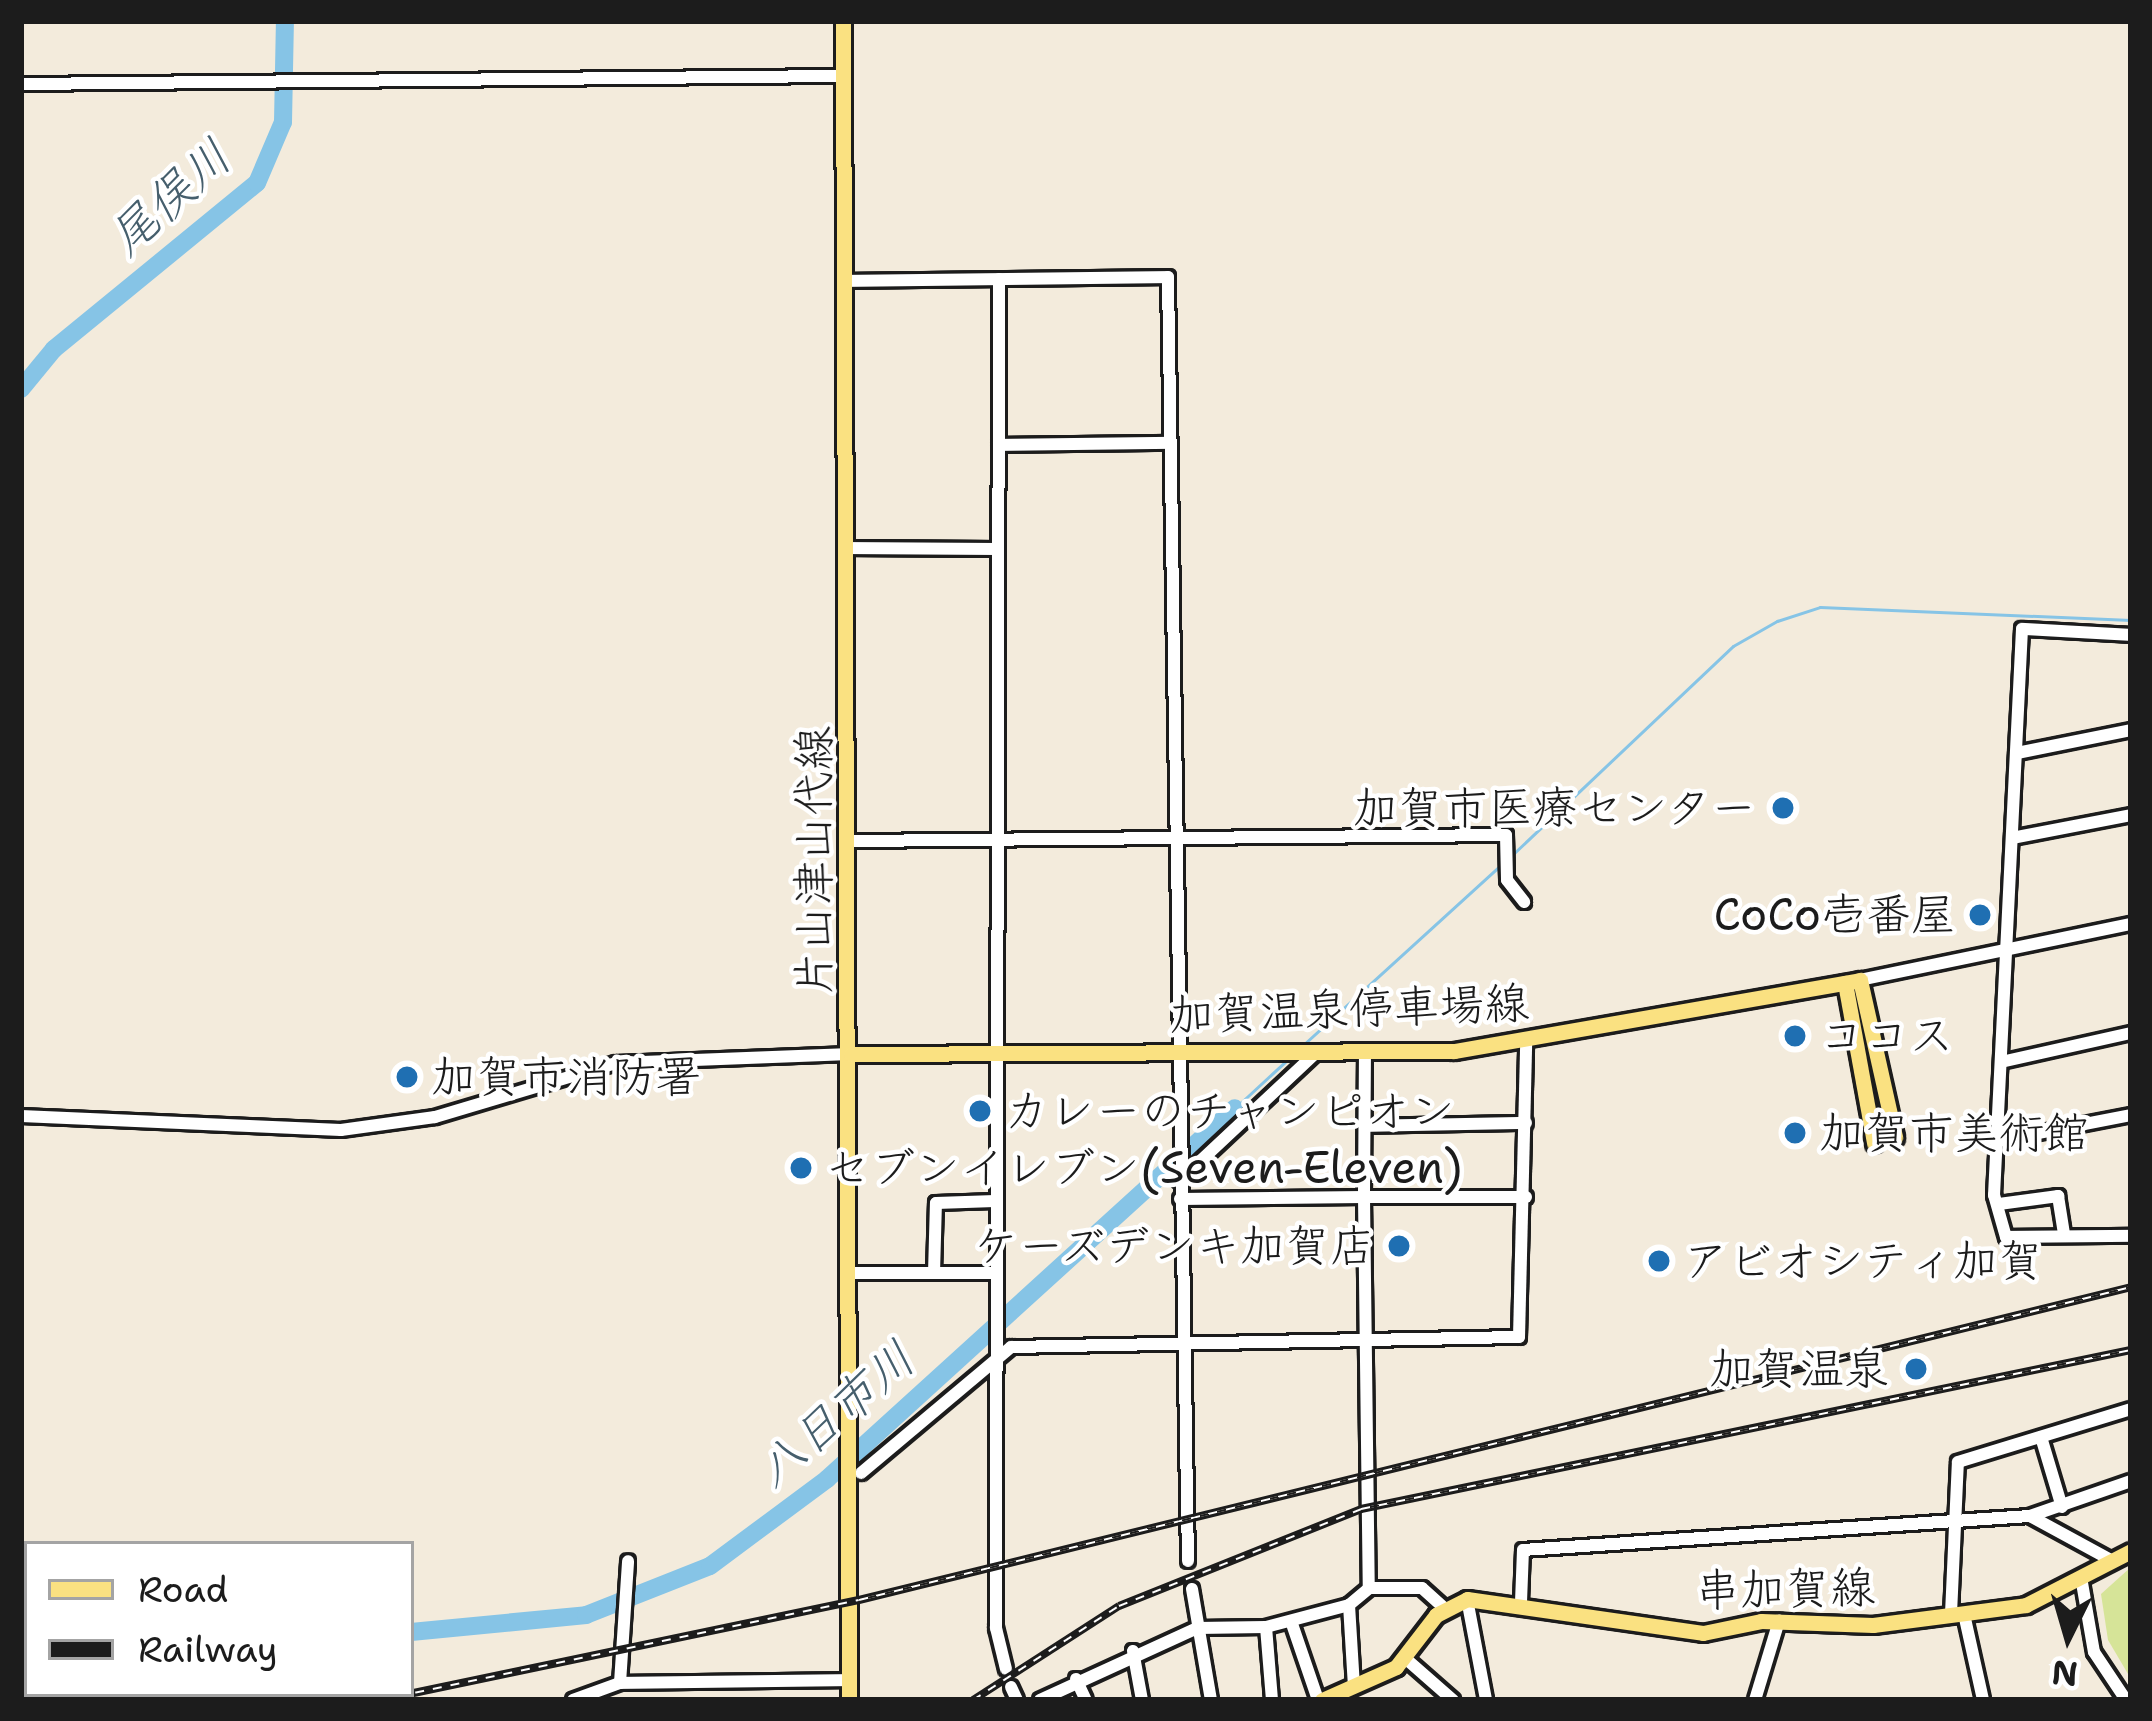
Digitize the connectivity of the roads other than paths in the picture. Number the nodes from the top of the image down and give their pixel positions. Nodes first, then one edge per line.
1 (843, 21) edge
2 (843, 76) junction
3 (21, 84) edge
4 (999, 279) junction
5 (845, 281) junction
6 (1169, 443) junction
7 (999, 446) junction
8 (848, 548) junction
9 (992, 549) junction
10 (2131, 635) edge
11 (2131, 730) edge
12 (2017, 753) junction
13 (2131, 814) edge
14 (1178, 838) junction
15 (2012, 838) junction
16 (994, 839) junction
17 (850, 841) junction
18 (1524, 902) dead end
19 (2131, 924) edge
20 (2006, 950) junction
21 (1852, 981) junction
22 (2131, 1033) edge
23 (1526, 1044) junction
24 (1365, 1050) junction
25 (1176, 1051) junction
26 (1316, 1051) junction
27 (994, 1053) junction
28 (851, 1054) junction
29 (2001, 1062) junction
30 (2131, 1115) edge
31 (21, 1116) edge
32 (1526, 1123) junction
33 (1365, 1126) junction
34 (1895, 1137) dead end
35 (1997, 1141) junction
36 (1874, 1143) dead end
37 (1179, 1178) junction
38 (1364, 1197) junction
39 (1526, 1197) junction
40 (1180, 1199) junction
41 (994, 1201) junction
42 (1999, 1204) junction
43 (2064, 1232) junction
44 (2131, 1236) edge
45 (934, 1273) junction
46 (994, 1273) junction
47 (851, 1274) junction
48 (1178, 1344) junction
49 (1366, 1345) junction
50 (996, 1350) junction
51 (2131, 1409) edge
52 (2041, 1437) junction
53 (854, 1474) junction
54 (2131, 1481) edge
55 (2062, 1507) junction
56 (2030, 1516) junction
57 (1952, 1522) junction
58 (2131, 1551) edge
59 (2111, 1560) junction
60 (1188, 1561) dead end
61 (630, 1568) dead end
62 (2080, 1577) junction
63 (1370, 1588) junction
64 (1192, 1589) dead end
65 (1468, 1599) junction
66 (1521, 1602) junction
67 (1349, 1605) junction
68 (1445, 1609) junction
69 (1958, 1614) junction
70 (1291, 1621) junction
71 (1779, 1621) junction
72 (1266, 1627) junction
73 (1197, 1628) junction
74 (1133, 1651) junction
75 (1406, 1658) junction
76 (1006, 1669) dead end
77 (1076, 1679) junction
78 (850, 1680) junction
79 (612, 1690) edge
80 (1358, 1691) edge
81 (573, 1700) edge
82 (849, 1700) edge
83 (1040, 1700) edge
84 (1086, 1700) edge
85 (1142, 1700) edge
86 (1211, 1700) edge
87 (1272, 1700) edge
88 (1320, 1700) edge
89 (1453, 1700) edge
90 (1486, 1700) edge
91 (1755, 1700) edge
92 (1983, 1700) edge
93 (2126, 1700) edge

1 - 2 main road, 片山津山代線
2 - 3 street
2 - 5 main road, 片山津山代線
4 - 5 street
4 - 6 street
4 - 7 street
5 - 8 main road, 片山津山代線
6 - 7 street
6 - 14 street
7 - 9 street
8 - 9 street
8 - 17 main road, 片山津山代線
9 - 16 street
10 - 12 street
11 - 12 street
12 - 15 street
13 - 15 street
14 - 16 street
14 - 18 street
14 - 25 street
15 - 20 street
16 - 17 street
16 - 27 street
17 - 28 main road, 片山津山代線
19 - 20 street
20 - 21 street
20 - 29 street
21 - 23 main road, 加賀温泉停車場線
21 - 34 main road
21 - 36 main road
22 - 29 street
23 - 24 main road, 加賀温泉停車場線
23 - 32 street
24 - 26 main road, 加賀温泉停車場線
24 - 33 street
25 - 26 main road, 加賀温泉停車場線
25 - 27 main road, 加賀温泉停車場線
25 - 37 street
26 - 37 street
27 - 28 main road, 加賀温泉停車場線
27 - 41 street
28 - 31 street
28 - 47 main road, 片山津山代線
29 - 35 street
30 - 35 street
32 - 33 street
32 - 39 street
33 - 38 street
35 - 42 street
37 - 40 street
38 - 39 street
38 - 40 street
38 - 49 street
39 - 49 street
40 - 48 street
41 - 45 street
41 - 46 street
42 - 43 street
42 - 43 street
43 - 44 street
45 - 46 street
45 - 47 street
46 - 50 street
47 - 53 main road, 片山津山代線
48 - 49 street
48 - 50 street
48 - 60 street
49 - 63 street
50 - 53 street
50 - 76 street
51 - 52 street
52 - 55 street
52 - 57 street
53 - 78 main road, 片山津山代線
54 - 55 street
55 - 56 street
56 - 57 street
56 - 59 street
57 - 66 street
57 - 69 street
58 - 59 main road, 串加賀線
59 - 62 main road, 串加賀線
61 - 79 street
62 - 69 main road, 串加賀線
62 - 93 street
63 - 67 street
63 - 68 street
64 - 73 street
65 - 66 main road, 串加賀線
65 - 68 main road, 串加賀線
65 - 90 street
66 - 71 main road, 串加賀線
67 - 70 street
67 - 80 street
68 - 75 main road, 串加賀線
69 - 71 main road, 串加賀線
69 - 92 street
70 - 72 street
70 - 88 street
71 - 91 street
72 - 73 street
72 - 87 street
73 - 74 street
73 - 86 street
74 - 77 street
74 - 85 street
75 - 80 main road, 串加賀線
75 - 89 street
77 - 83 street
77 - 84 street
78 - 79 street
78 - 82 main road, 片山津山代線
79 - 81 street
80 - 88 main road, 串加賀線

